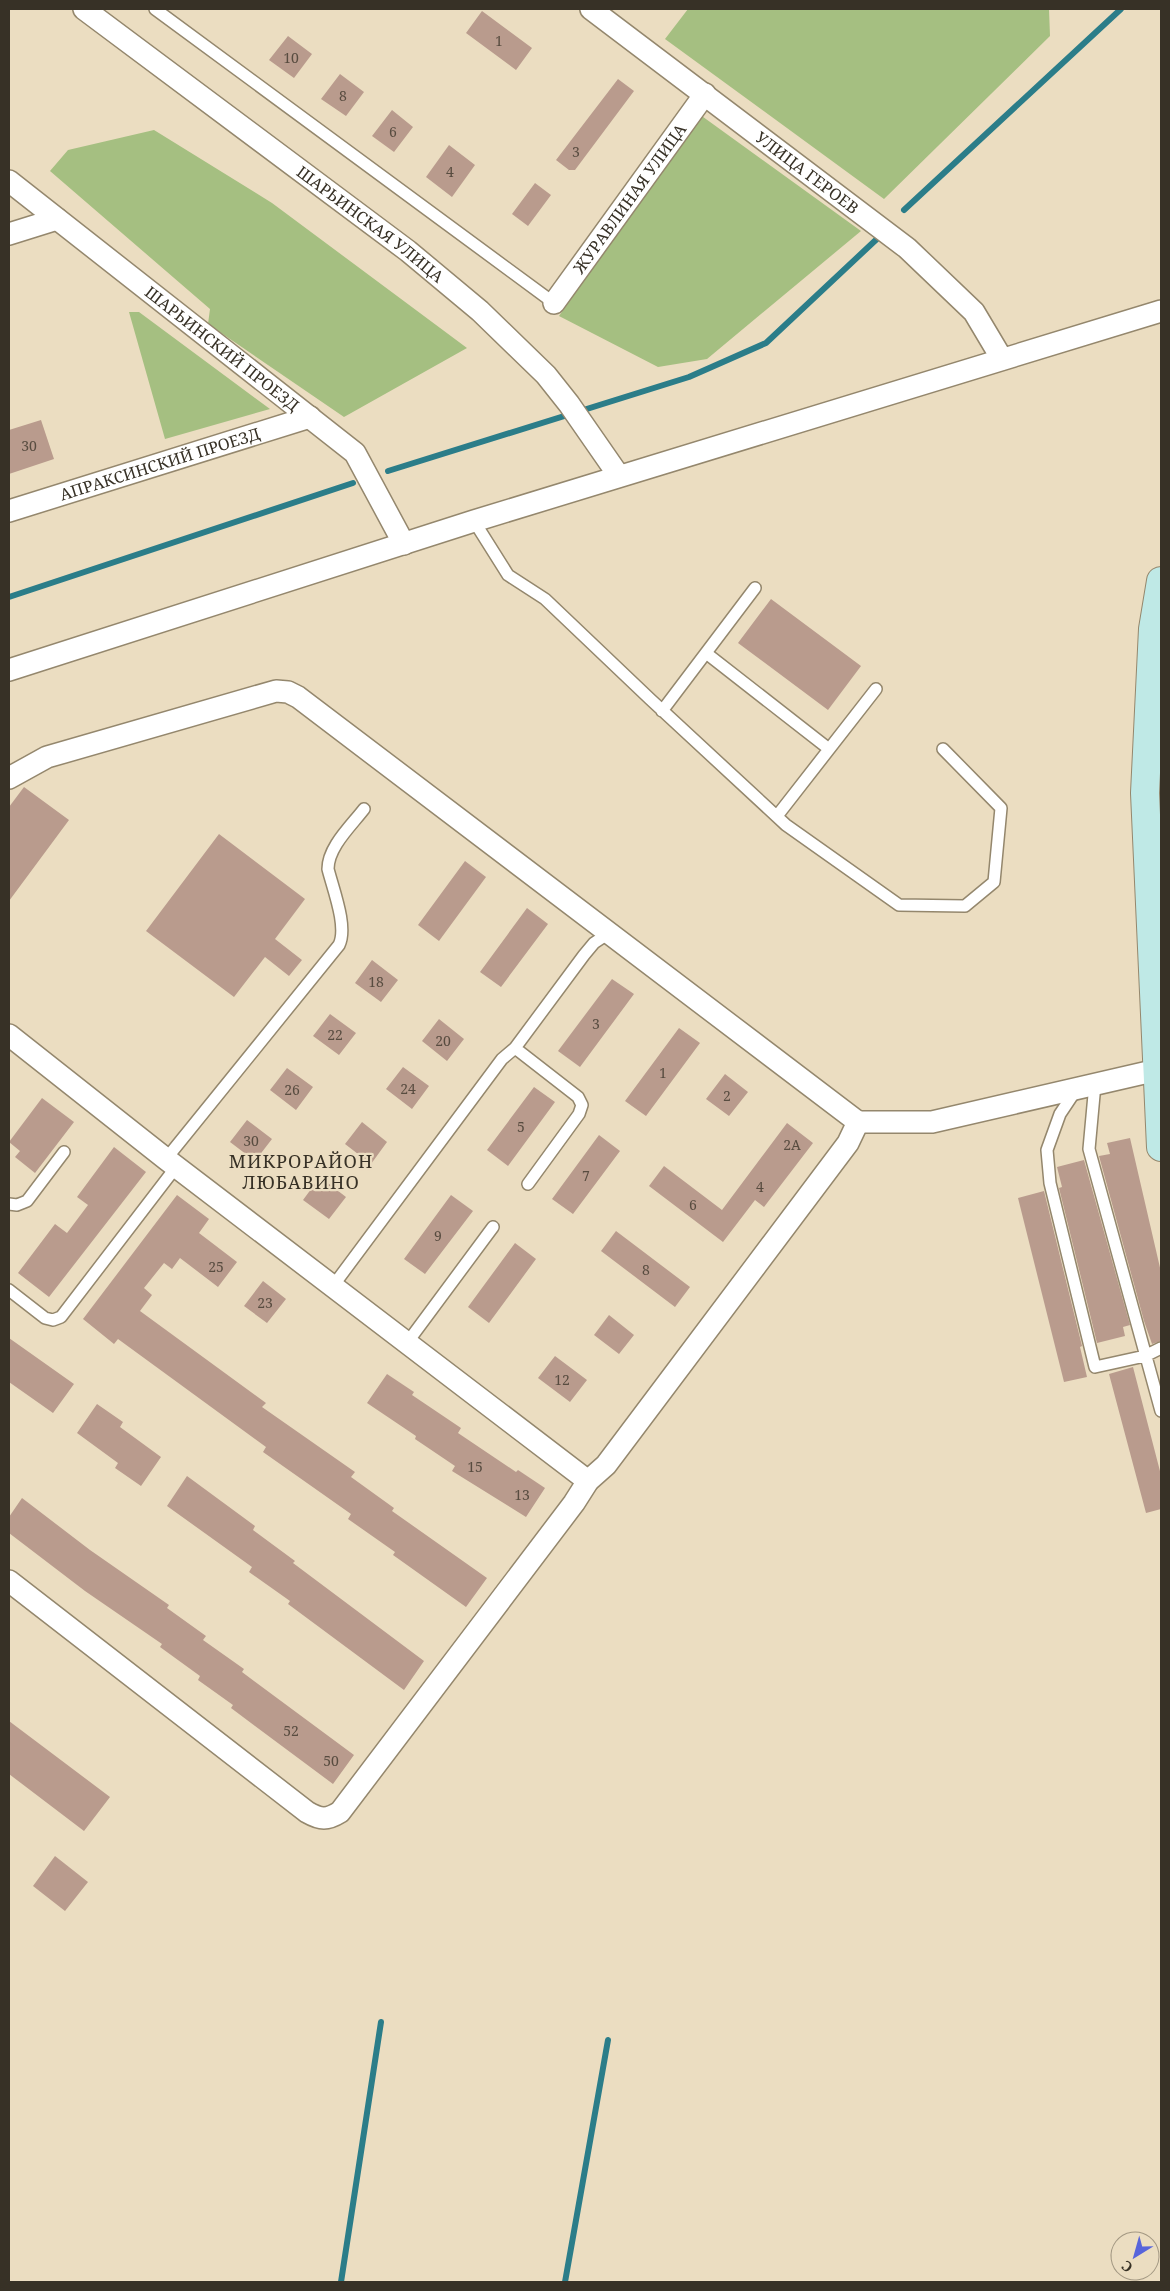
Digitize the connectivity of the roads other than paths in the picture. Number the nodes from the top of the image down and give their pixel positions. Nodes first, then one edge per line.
1 (84, 9) edge
2 (155, 9) edge
3 (591, 9) edge
4 (705, 94) junction
5 (9, 181) edge
6 (57, 219) junction
7 (9, 234) edge
8 (554, 303) joint
9 (1161, 311) edge
10 (1002, 358) junction
11 (310, 417) junction
12 (619, 476) junction
13 (9, 511) edge
14 (474, 521) junction
15 (404, 544) junction
16 (1161, 581) edge
17 (755, 588) dead end
18 (706, 653) junction
19 (9, 670) edge
20 (876, 689) dead end
21 (662, 711) junction
22 (943, 749) dead end
23 (829, 750) junction
24 (1154, 763) edge
25 (9, 778) edge
26 (364, 808) dead end
27 (777, 816) junction
28 (1156, 931) edge
29 (609, 933) junction
30 (9, 1035) edge
31 (515, 1048) junction
32 (1158, 1084) edge
33 (1086, 1086) junction
34 (858, 1122) junction
35 (1161, 1148) edge
36 (64, 1152) dead end
37 (171, 1163) junction
38 (528, 1184) dead end
39 (9, 1204) edge
40 (493, 1227) dead end
41 (333, 1286) junction
42 (9, 1290) edge
43 (407, 1343) junction
44 (1161, 1348) edge
45 (1145, 1356) junction
46 (1161, 1411) edge
47 (588, 1481) junction
48 (9, 1581) edge

1 - 12 street, ШАРЬИНСКАЯ УЛИЦА
2 - 8 lane
3 - 4 street, УЛИЦА ГЕРОЕВ
4 - 8 street, ЖУРАВЛИНАЯ УЛИЦА
4 - 10 street, УЛИЦА ГЕРОЕВ
5 - 6 street, ШАРЬИНСКИЙ ПРОЕЗД
6 - 7 street
6 - 11 street, ШАРЬИНСКИЙ ПРОЕЗД
9 - 10 street
10 - 12 street
11 - 13 street, АПРАКСИНСКИЙ ПРОЕЗД
11 - 15 street, ШАРЬИНСКИЙ ПРОЕЗД
12 - 14 street
14 - 15 street
14 - 21 lane
15 - 19 street
16 - 24 street
17 - 18 lane
18 - 21 lane
18 - 23 lane
20 - 23 lane
21 - 27 lane
22 - 27 lane
23 - 27 lane
24 - 28 street
25 - 29 street
26 - 37 lane
28 - 32 street
29 - 31 lane
29 - 34 street
30 - 37 street
31 - 38 lane
31 - 41 lane
32 - 33 street
32 - 35 street
33 - 34 street
33 - 45 lane
33 - 45 lane
34 - 47 street
36 - 39 lane
37 - 41 street
37 - 42 lane
40 - 43 lane
41 - 43 street
43 - 47 street
44 - 45 lane
45 - 46 lane
47 - 48 street

